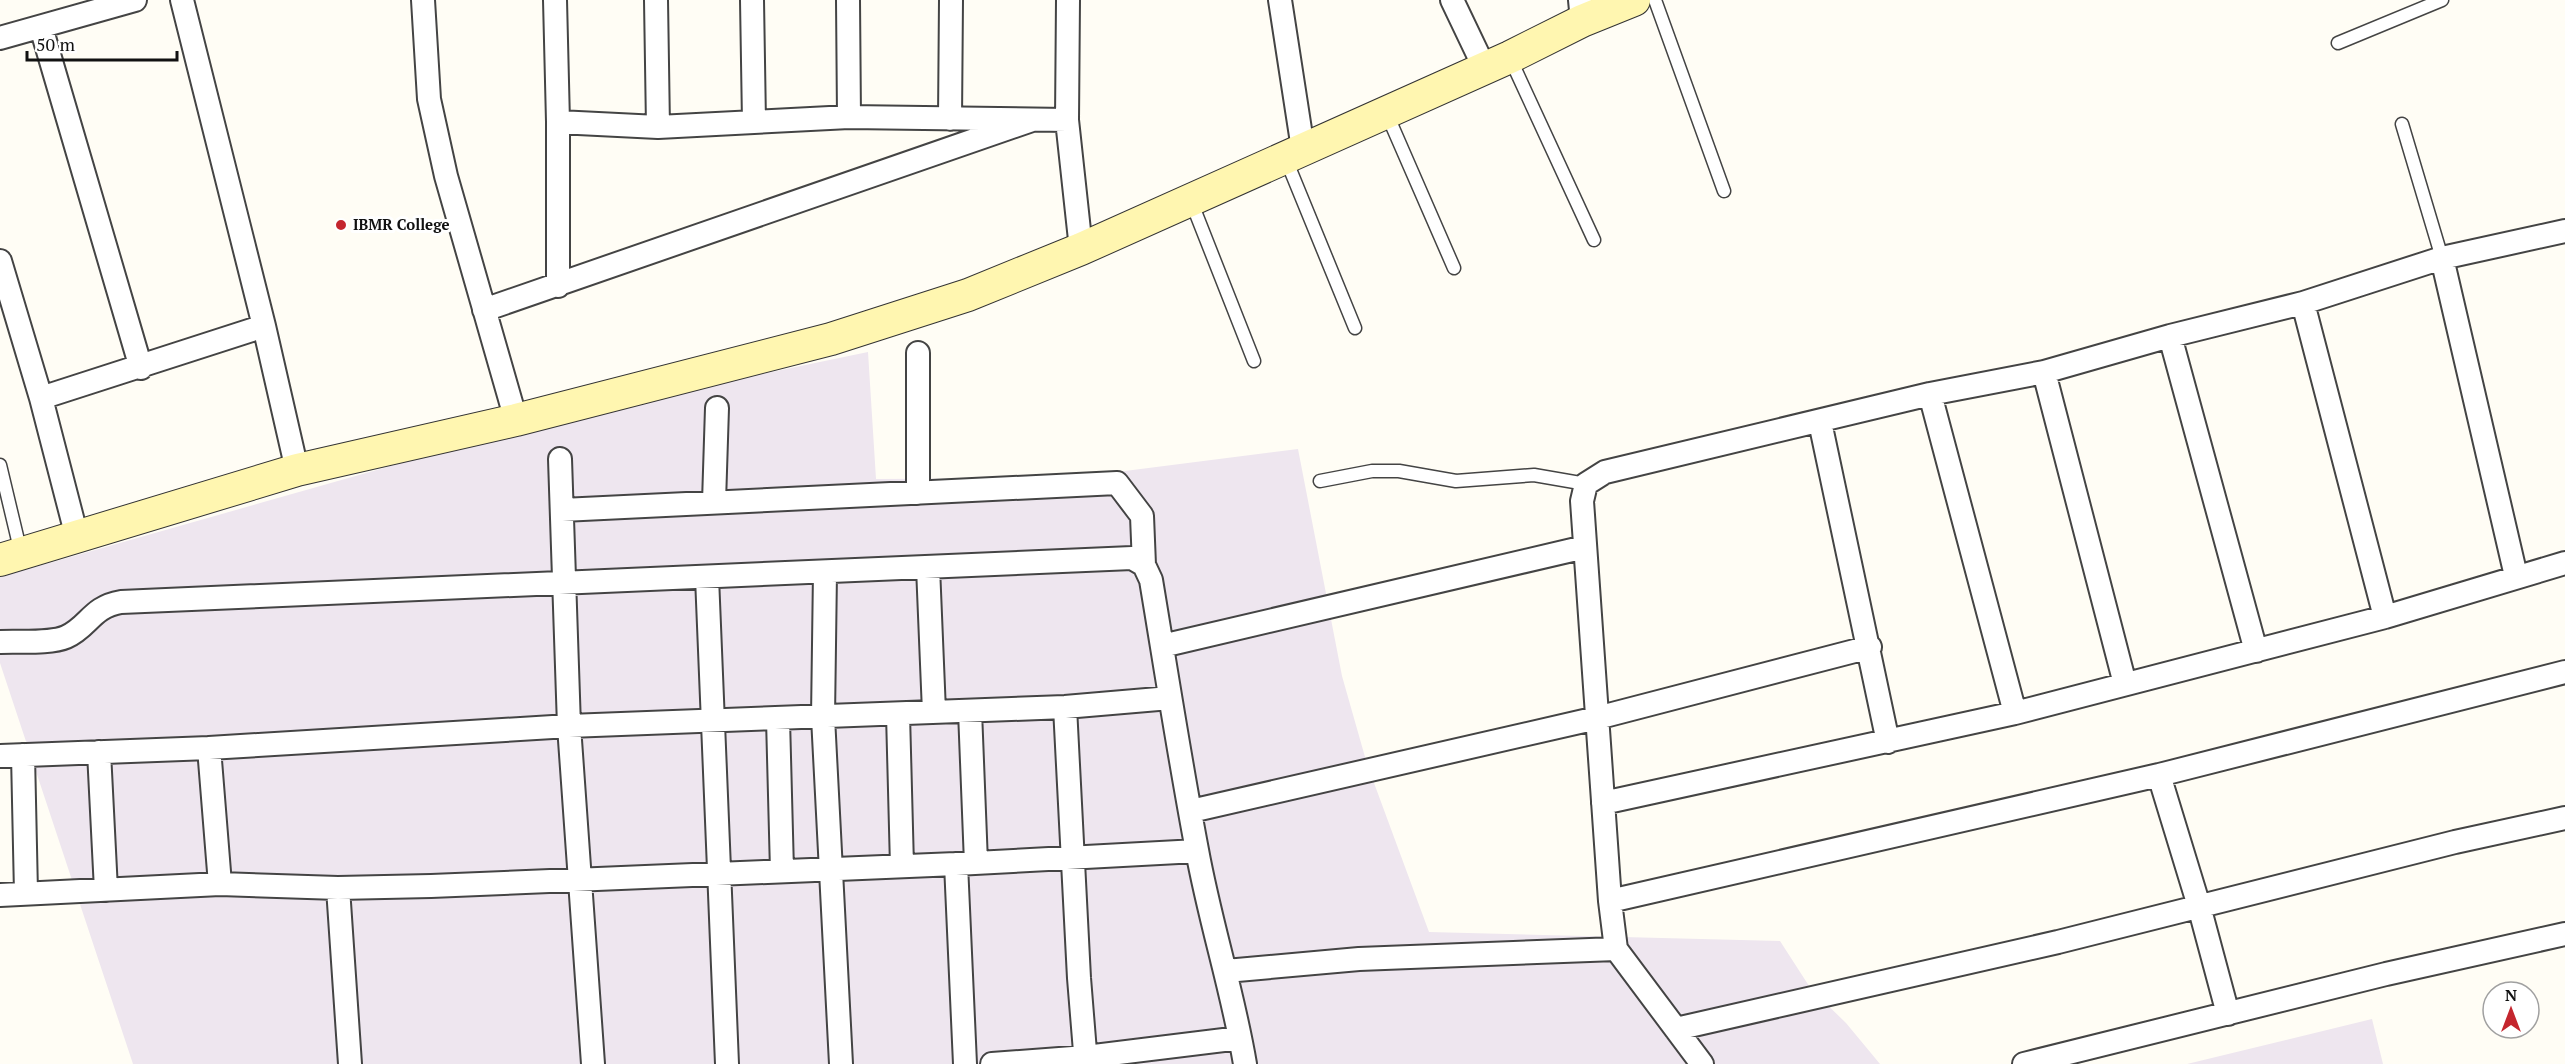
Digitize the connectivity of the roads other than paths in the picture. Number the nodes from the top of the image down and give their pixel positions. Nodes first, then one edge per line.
1 (135, 0) edge
2 (183, 0) edge
3 (423, 0) edge
4 (555, 0) edge
5 (656, 0) edge
6 (752, 0) edge
7 (848, 0) edge
8 (951, 0) edge
9 (1068, 0) edge
10 (1280, 0) edge
11 (1452, 0) edge
12 (1634, 0) edge
13 (1655, 0) edge
14 (2442, 0) edge
15 (1581, 10) edge
16 (41, 27) junction
17 (0, 38) edge
18 (2338, 43) dead end
19 (1497, 62) junction
20 (1385, 111) junction
21 (849, 117) junction
22 (950, 119) junction
23 (1032, 120) junction
24 (1067, 120) junction
25 (558, 122) junction
26 (754, 122) junction
27 (2402, 124) dead end
28 (658, 127) junction
29 (1294, 153) junction
30 (1724, 190) dead end
31 (1190, 200) junction
32 (2565, 231) edge
33 (1594, 240) dead end
34 (1081, 249) junction
35 (2442, 258) junction
36 (0, 261) edge
37 (1454, 268) dead end
38 (558, 286) junction
39 (2303, 303) junction
40 (484, 310) junction
41 (264, 326) junction
42 (1355, 328) dead end
43 (2170, 336) junction
44 (918, 353) dead end
45 (1254, 361) dead end
46 (141, 368) junction
47 (2044, 372) junction
48 (1930, 394) junction
49 (41, 398) junction
50 (717, 408) dead end
51 (516, 420) junction
52 (1820, 422) junction
53 (560, 459) dead end
54 (0, 465) edge
55 (297, 470) junction
56 (1320, 481) dead end
57 (1586, 484) junction
58 (918, 492) junction
59 (714, 502) junction
60 (562, 510) junction
61 (77, 537) junction
62 (1585, 547) junction
63 (11, 557) edge
64 (2565, 563) edge
65 (1144, 565) junction
66 (928, 567) junction
67 (825, 572) junction
68 (2516, 576) junction
69 (707, 577) junction
70 (564, 584) junction
71 (2385, 617) junction
72 (0, 642) edge
73 (1162, 646) junction
74 (1870, 647) junction
75 (2256, 651) junction
76 (2565, 672) edge
77 (2125, 684) junction
78 (1170, 698) junction
79 (1065, 707) junction
80 (970, 711) junction
81 (934, 712) junction
82 (2015, 713) junction
83 (898, 714) junction
84 (823, 717) junction
85 (1597, 718) junction
86 (778, 719) junction
87 (714, 721) junction
88 (569, 726) junction
89 (1888, 742) junction
90 (209, 748) junction
91 (99, 752) junction
92 (23, 755) junction
93 (0, 756) edge
94 (2159, 775) junction
95 (1603, 803) junction
96 (1191, 811) junction
97 (2565, 818) edge
98 (1197, 851) junction
99 (1073, 858) junction
100 (966, 863) junction
101 (902, 866) junction
102 (831, 869) junction
103 (782, 871) junction
104 (717, 874) junction
105 (578, 879) junction
106 (220, 884) junction
107 (338, 888) junction
108 (106, 891) junction
109 (26, 893) junction
110 (0, 895) edge
111 (1610, 902) junction
112 (2199, 906) junction
113 (2565, 934) edge
114 (1616, 949) junction
115 (1226, 971) junction
116 (2228, 1014) junction
117 (1676, 1029) junction
118 (1240, 1038) junction
119 (1086, 1060) edge
120 (350, 1064) edge
121 (593, 1064) edge
122 (728, 1064) edge
123 (841, 1064) edge
124 (965, 1064) edge
125 (992, 1064) edge
126 (1245, 1064) edge
127 (1702, 1064) edge
128 (2024, 1064) edge

1 - 16 street
2 - 41 street
3 - 40 street
4 - 25 street
5 - 28 street
6 - 26 street
7 - 21 street
8 - 22 street
9 - 24 street
10 - 29 street
11 - 19 street
12 - 15 street
13 - 30 lane
14 - 18 lane
15 - 19 street
16 - 17 street
16 - 46 street
19 - 20 street
19 - 33 lane
20 - 29 street
20 - 37 lane
21 - 22 street
21 - 26 street
22 - 23 street
23 - 24 street
23 - 38 street
24 - 34 street
25 - 28 street
25 - 38 street
26 - 28 street
27 - 35 lane
29 - 31 street
29 - 42 lane
31 - 34 street
31 - 45 lane
32 - 35 street
34 - 51 street
35 - 39 street
35 - 68 street
36 - 49 street
38 - 40 street
39 - 43 street
39 - 71 street
40 - 51 street
41 - 46 street
41 - 55 street
43 - 47 street
43 - 75 street
44 - 58 street
46 - 49 street
47 - 48 street
47 - 77 street
48 - 52 street
48 - 82 street
49 - 61 street
50 - 59 street
51 - 55 street
52 - 57 street
52 - 74 street
53 - 60 street
54 - 63 lane
55 - 61 street
56 - 57 lane
57 - 62 street
58 - 59 street
58 - 65 street
59 - 60 street
60 - 70 street
61 - 63 street
62 - 73 street
62 - 85 street
64 - 68 street
65 - 66 street
65 - 73 street
66 - 67 street
66 - 81 street
67 - 69 street
67 - 84 street
68 - 71 street
69 - 70 street
69 - 87 street
70 - 72 street
70 - 88 street
71 - 75 street
73 - 78 street
74 - 85 street
74 - 89 street
75 - 77 street
76 - 94 street
77 - 82 street
78 - 79 street
78 - 96 street
79 - 80 street
79 - 99 street
80 - 81 street
80 - 100 street
81 - 83 street
82 - 89 street
83 - 84 street
83 - 101 street
84 - 86 street
84 - 102 street
85 - 95 street
85 - 96 street
86 - 87 street
86 - 103 street
87 - 88 street
87 - 104 street
88 - 90 street
88 - 105 street
89 - 95 street
90 - 91 street
90 - 106 street
91 - 92 street
91 - 108 street
92 - 93 street
92 - 109 street
94 - 111 street
94 - 112 street
95 - 111 street
96 - 98 street
97 - 112 street
98 - 99 street
98 - 115 street
99 - 100 street
99 - 119 street
100 - 101 street
100 - 124 street
101 - 102 street
102 - 103 street
102 - 123 street
103 - 104 street
104 - 105 street
104 - 122 street
105 - 107 street
105 - 121 street
106 - 107 street
106 - 108 street
107 - 120 street
108 - 109 street
109 - 110 street
111 - 114 street
112 - 116 street
112 - 117 street
113 - 116 street
114 - 115 street
114 - 117 street
115 - 118 street
116 - 128 street
117 - 127 street
118 - 119 street
118 - 126 street
119 - 125 street

